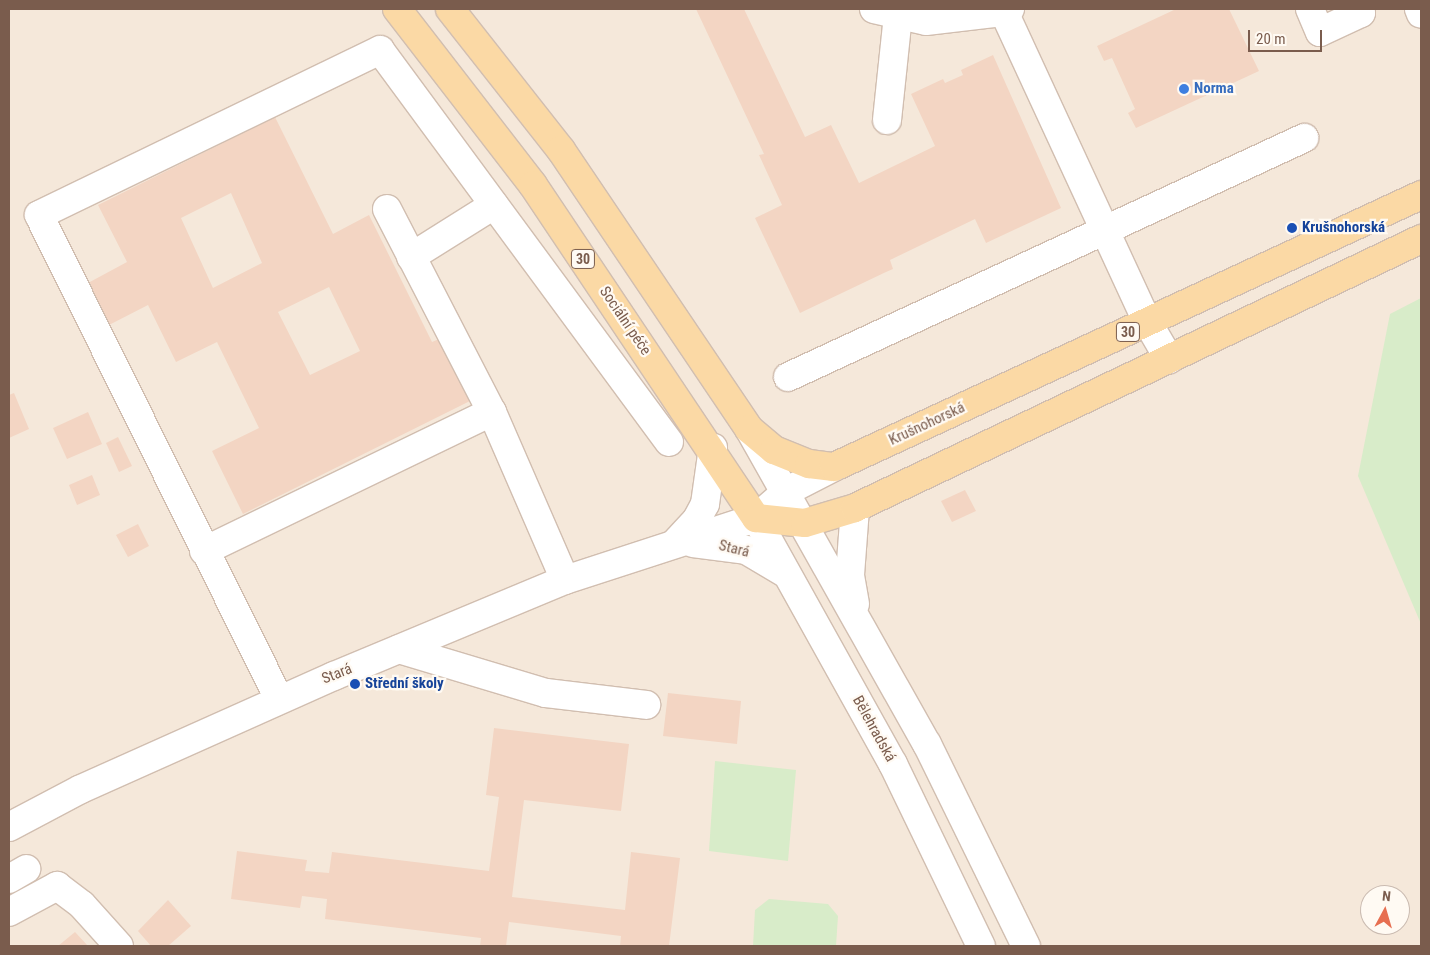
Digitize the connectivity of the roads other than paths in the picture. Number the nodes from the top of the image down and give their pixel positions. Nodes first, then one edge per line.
1 (397, 9) edge
2 (450, 9) edge
3 (1310, 9) edge
4 (1359, 9) edge
5 (1419, 9) edge
6 (1008, 10) edge
7 (886, 12) edge
8 (1421, 14) edge
9 (887, 120) dead end
10 (1304, 138) dead end
11 (1421, 195) edge
12 (494, 205) junction
13 (387, 209) dead end
14 (1107, 231) junction
15 (1421, 239) edge
16 (412, 257) junction
17 (1148, 323) junction
18 (1169, 359) junction
19 (788, 377) dead end
20 (492, 412) junction
21 (749, 429) junction
22 (668, 442) dead end
23 (713, 448) junction
24 (834, 467) junction
25 (796, 506) junction
26 (855, 508) junction
27 (756, 518) junction
28 (674, 542) junction
29 (204, 551) junction
30 (789, 575) junction
31 (565, 580) junction
32 (856, 612) junction
33 (399, 649) junction
34 (279, 699) junction
35 (646, 705) dead end
36 (9, 827) edge
37 (9, 912) edge
38 (119, 946) edge
39 (981, 946) edge
40 (1026, 946) edge

1 - 23 main road, Sociální péče / 30
2 - 21 main road
3 - 4 street
5 - 8 street
6 - 7 street
6 - 14 street
7 - 9 street
10 - 14 street
11 - 17 main road, Krušnohorská / 30
12 - 16 street
12 - 22 street
12 - 29 street
13 - 16 street
14 - 17 street
14 - 19 street
15 - 18 main road, 30
16 - 20 street
17 - 18 street
17 - 24 main road, Krušnohorská / 30
18 - 26 main road, 30
20 - 29 street
20 - 31 street
21 - 24 main road
21 - 25 street
23 - 27 main road, Sociální péče / 30
23 - 28 street, Stará
24 - 25 street, Krušnohorská / 30
25 - 26 main road, 30
25 - 27 main road, 30
25 - 27 street, 30
25 - 32 street
26 - 32 street
27 - 28 street, Stará
27 - 30 street, Bělehradská
28 - 30 street, Stará
28 - 31 street, Stará
29 - 34 street
30 - 39 street, Bělehradská
31 - 33 street, Stará
32 - 40 street
33 - 34 street, Stará
33 - 35 street
34 - 36 street, Stará
37 - 38 street

